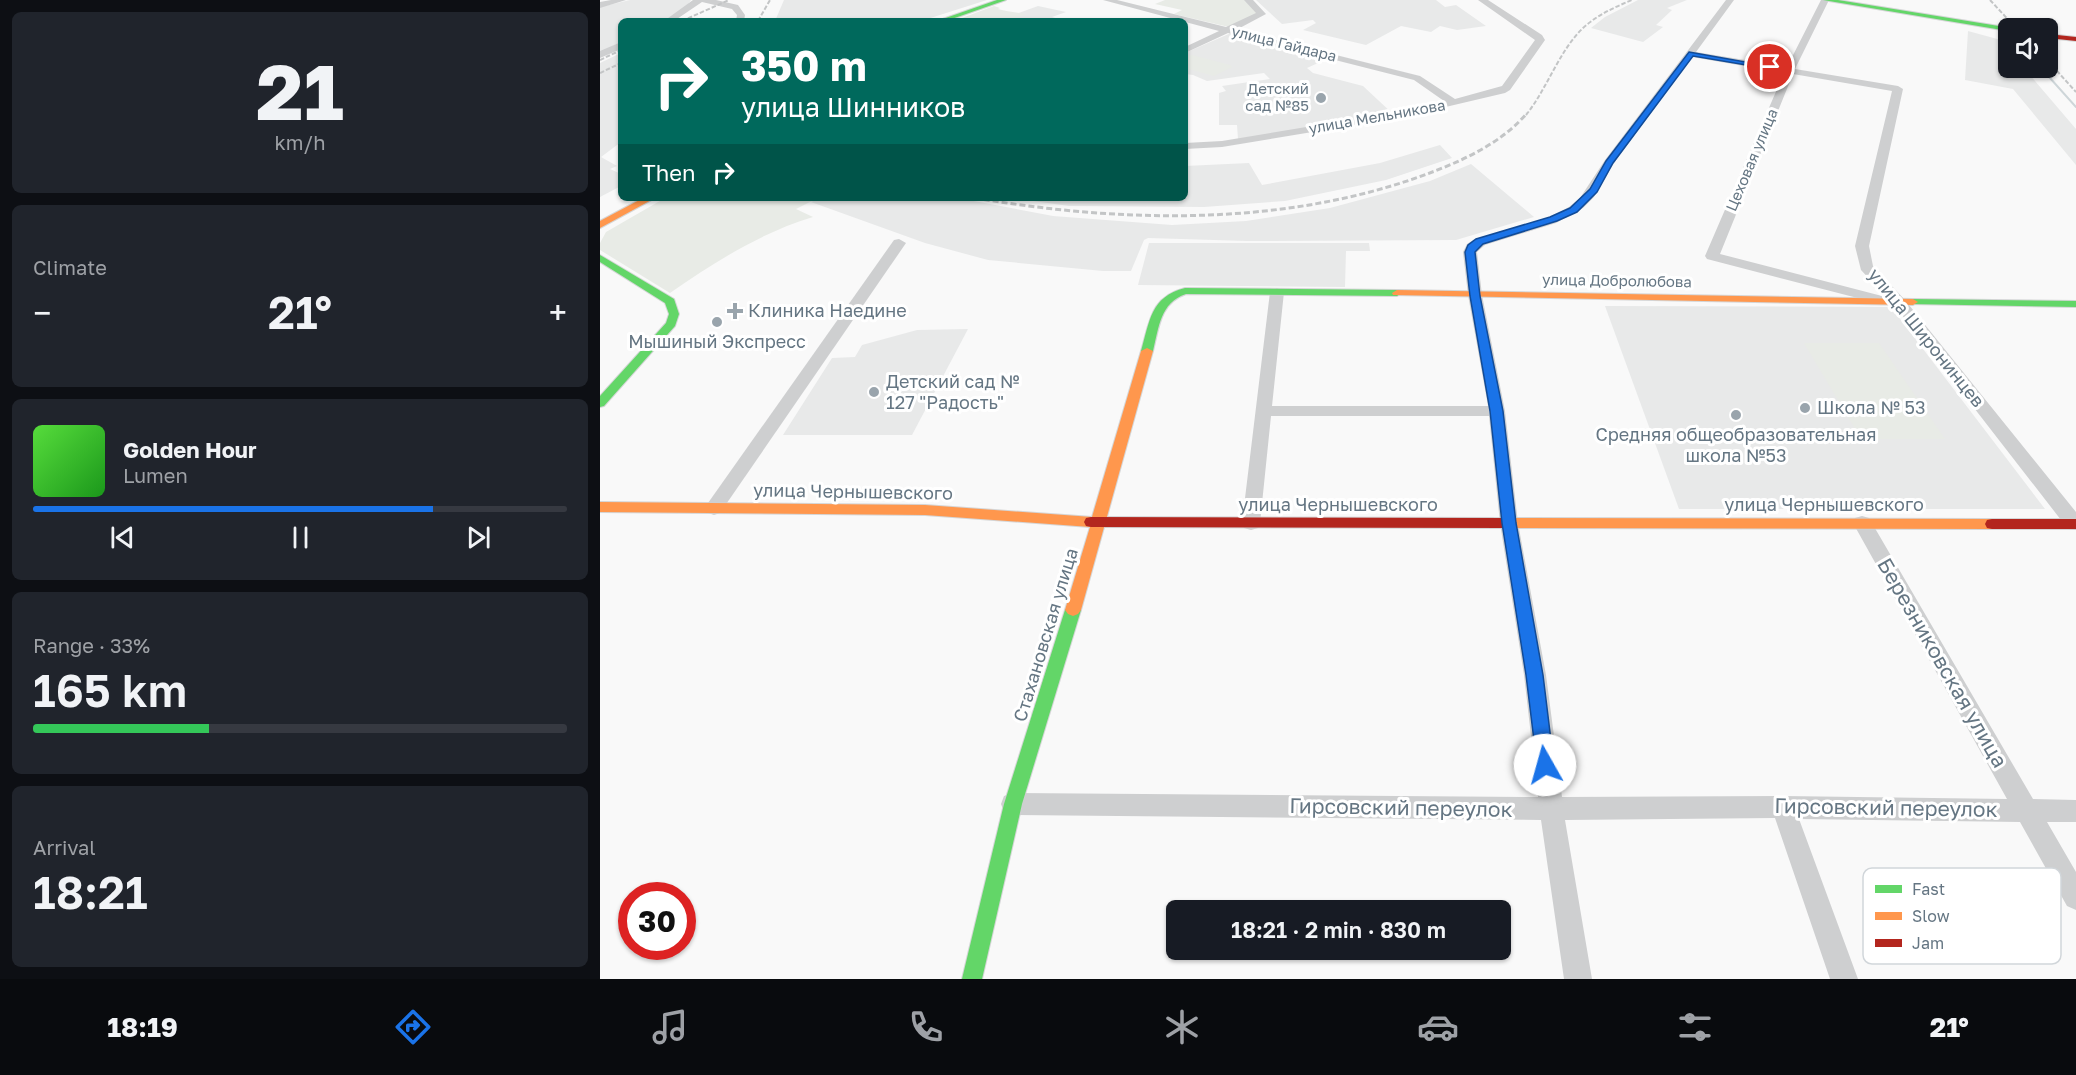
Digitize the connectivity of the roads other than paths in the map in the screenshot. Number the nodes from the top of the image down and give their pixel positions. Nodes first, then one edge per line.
1 (622, 0) edge
2 (699, 0) edge
3 (705, 0) edge
4 (1003, 0) edge
5 (1107, 0) edge
6 (1248, 0) edge
7 (1482, 0) edge
8 (1730, 0) edge
9 (1825, 0) edge
10 (600, 5) edge
11 (672, 18) edge
12 (740, 18) edge
13 (949, 18) edge
14 (1180, 18) edge
15 (1188, 20) edge
16 (1998, 27) edge
17 (1228, 30) junction
18 (2058, 37) edge
19 (2076, 39) edge
20 (618, 46) edge
21 (1188, 49) edge
22 (1691, 54) junction
23 (600, 55) edge
24 (1790, 70) junction
25 (1454, 103) junction
26 (1188, 146) edge
27 (642, 201) edge
28 (600, 225) edge
29 (899, 243) dead end
30 (600, 258) edge
31 (1277, 292) junction
32 (1475, 296) junction
33 (1900, 303) junction
34 (1161, 304) joint
35 (2076, 304) edge
36 (600, 403) edge
37 (1262, 411) junction
38 (1497, 411) junction
39 (600, 507) edge
40 (714, 508) junction
41 (1097, 522) junction
42 (1251, 523) junction
43 (1509, 523) junction
44 (1862, 523) junction
45 (2075, 524) edge
46 (1013, 804) junction
47 (1783, 807) junction
48 (1551, 810) junction
49 (2026, 810) junction
50 (2076, 811) edge
51 (2059, 868) edge
52 (2061, 871) edge
53 (2076, 897) edge
54 (972, 979) edge
55 (1578, 979) edge
56 (1844, 979) edge

1 - 10 street
2 - 11 street
3 - 12 street
4 - 13 street
5 - 14 street, улица Гайдара
6 - 17 street
7 - 25 street, улица Мельникова
8 - 22 street
9 - 16 street
9 - 24 street, Цеховая улица
15 - 17 street, улица Гайдара
17 - 21 street
17 - 25 street, улица Гайдара
18 - 19 street
20 - 23 street
22 - 24 street
22 - 32 street
24 - 33 street, улица Широнинцев
24 - 33 street, Цеховая улица
25 - 26 street, улица Мельникова
27 - 28 street
29 - 40 street
30 - 36 street
31 - 32 street, улица Добролюбова
31 - 34 street, улица Добролюбова
31 - 37 street
32 - 33 street, улица Добролюбова
32 - 38 street
33 - 35 street, улица Добролюбова
33 - 45 street, улица Широнинцев
34 - 41 street, Стахановская улица
37 - 38 street
37 - 42 street
38 - 43 street
39 - 40 street, улица Чернышевского
40 - 41 street, улица Чернышевского
41 - 42 street, улица Чернышевского
41 - 46 street, Стахановская улица
42 - 43 street, улица Чернышевского
43 - 44 street, улица Чернышевского
43 - 48 street
44 - 45 street, улица Чернышевского
44 - 49 street, Березниковская улица
46 - 48 street, Гирсовский переулок
46 - 54 street, Стахановская улица
47 - 48 street, Гирсовский переулок
47 - 49 street, Гирсовский переулок
47 - 56 street
48 - 55 street
49 - 50 street, Гирсовский переулок
49 - 51 street, Березниковская улица
52 - 53 street, Березниковская улица

